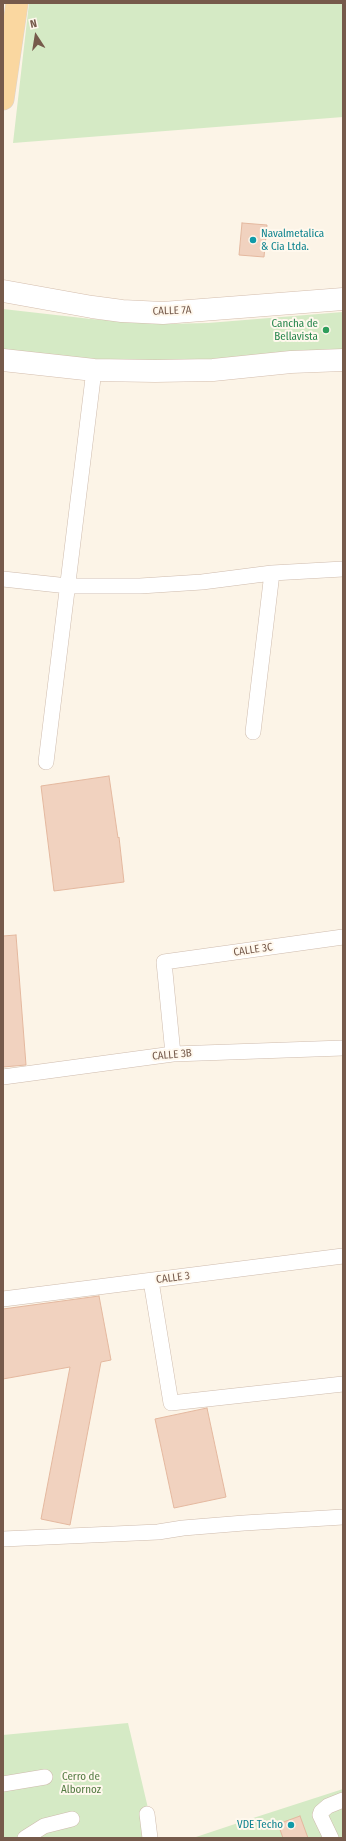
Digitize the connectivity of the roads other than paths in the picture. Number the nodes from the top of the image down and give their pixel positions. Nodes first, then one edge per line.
1 (17, 3) edge
2 (3, 99) edge
3 (3, 291) edge
4 (343, 299) edge
5 (3, 360) edge
6 (343, 360) edge
7 (94, 370) junction
8 (343, 569) edge
9 (272, 573) junction
10 (3, 579) edge
11 (68, 586) junction
12 (253, 732) dead end
13 (46, 762) dead end
14 (343, 938) edge
15 (343, 1048) edge
16 (172, 1054) junction
17 (3, 1077) edge
18 (343, 1256) edge
19 (151, 1281) junction
20 (3, 1299) edge
21 (343, 1384) edge
22 (343, 1517) edge
23 (3, 1539) edge
24 (45, 1777) dead end
25 (3, 1784) edge
26 (343, 1800) edge
27 (146, 1814) dead end
28 (72, 1819) dead end
29 (26, 1838) edge
30 (150, 1838) edge
31 (331, 1838) edge

1 - 2 main road
3 - 4 street, CALLE 7A
5 - 7 street
6 - 7 street
7 - 11 street
8 - 9 street
9 - 11 street
9 - 12 street
10 - 11 street
11 - 13 street
14 - 16 street, CALLE 3C
15 - 16 street, CALLE 3B
16 - 17 street, CALLE 3B
18 - 19 street, CALLE 3
19 - 20 street, CALLE 3
19 - 21 street
22 - 23 street
24 - 25 street
26 - 31 street
27 - 30 street
28 - 29 street

